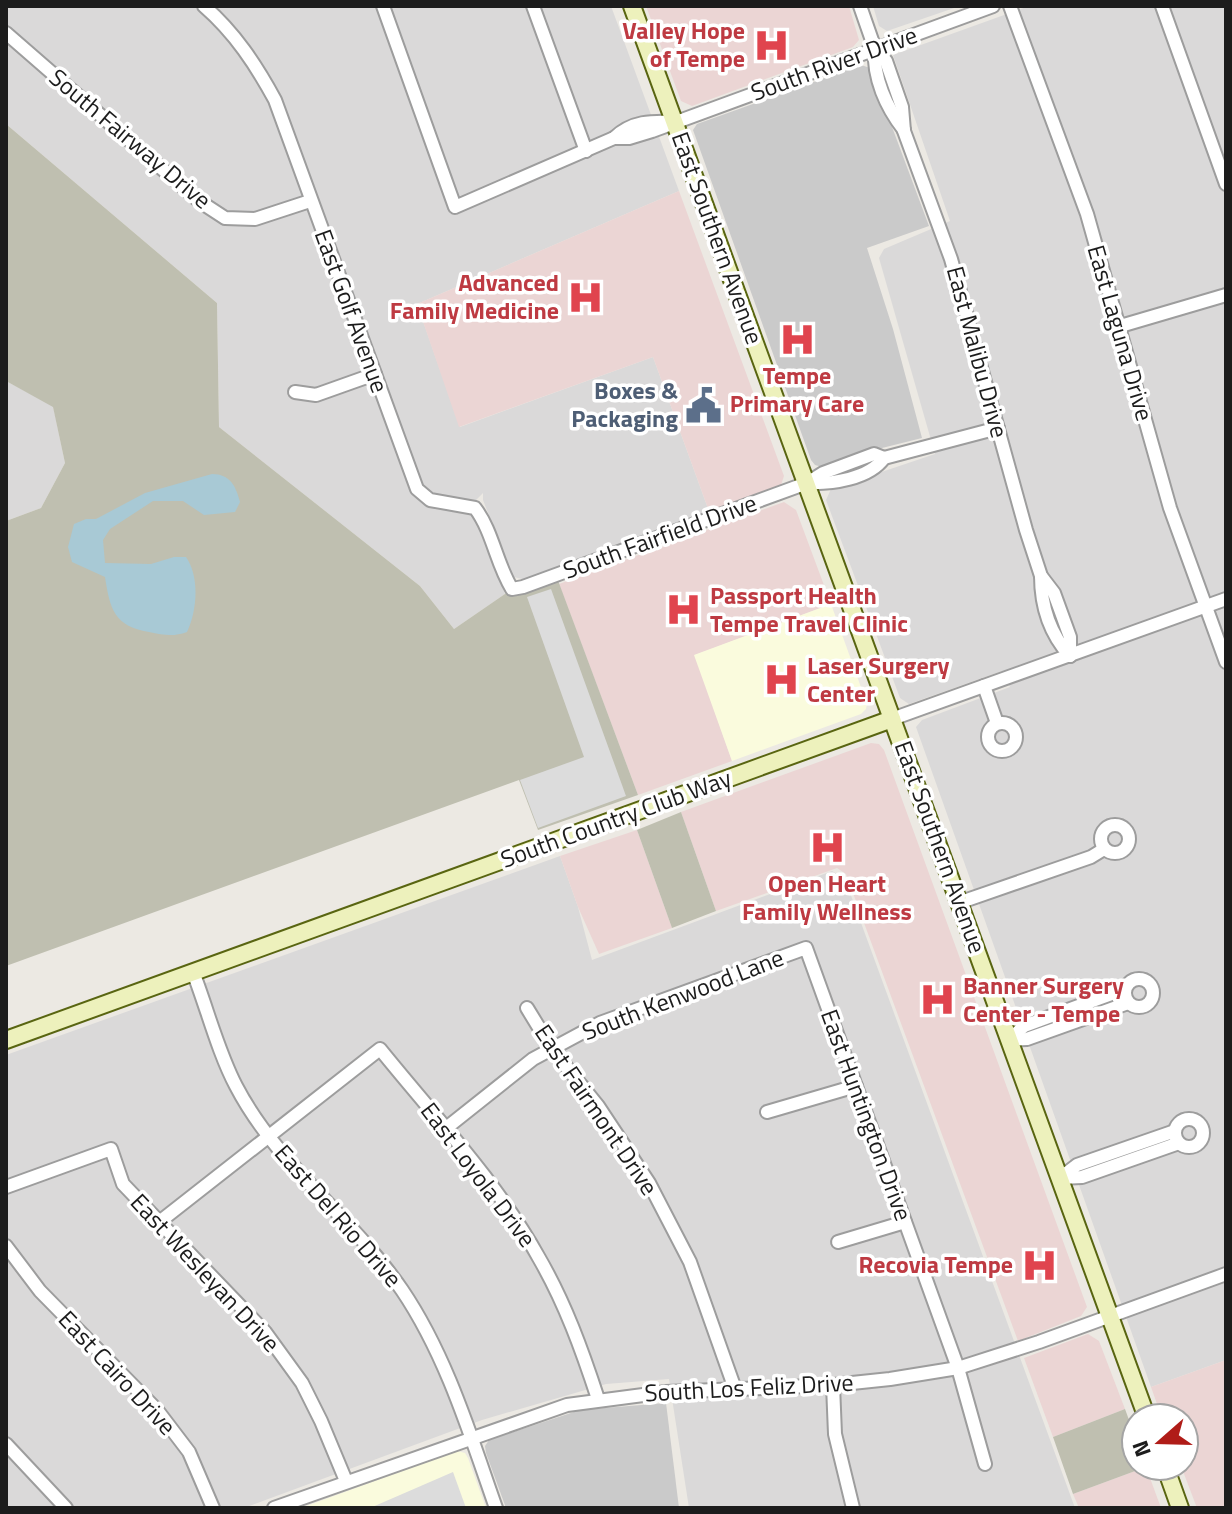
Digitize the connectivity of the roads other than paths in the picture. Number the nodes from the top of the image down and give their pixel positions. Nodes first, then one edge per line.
1 (204, 6) edge
2 (383, 6) edge
3 (533, 6) edge
4 (632, 6) edge
5 (860, 6) edge
6 (993, 6) edge
7 (1010, 6) edge
8 (1162, 6) edge
9 (6, 33) edge
10 (875, 49) junction
11 (675, 122) junction
12 (586, 151) junction
13 (1226, 184) edge
14 (310, 201) junction
15 (1226, 295) edge
16 (1117, 327) junction
17 (375, 374) junction
18 (295, 392) dead end
19 (998, 428) junction
20 (807, 483) junction
21 (512, 589) joint
22 (1226, 599) edge
23 (1206, 607) junction
24 (1070, 656) junction
25 (1226, 662) edge
26 (984, 686) junction
27 (892, 719) junction
28 (997, 723) dead end
29 (1104, 849) dead end
30 (961, 902) junction
31 (806, 948) joint
32 (193, 972) junction
33 (1126, 996) dead end
34 (527, 1008) dead end
35 (6, 1040) edge
36 (1009, 1040) junction
37 (552, 1049) junction
38 (856, 1086) junction
39 (767, 1112) dead end
40 (445, 1129) junction
41 (268, 1135) junction
42 (1177, 1137) dead end
43 (1060, 1178) junction
44 (6, 1187) edge
45 (905, 1222) junction
46 (158, 1223) junction
47 (838, 1242) dead end
48 (6, 1246) edge
49 (1226, 1274) edge
50 (1110, 1316) junction
51 (958, 1368) junction
52 (833, 1385) junction
53 (735, 1389) junction
54 (598, 1399) junction
55 (1141, 1402) edge
56 (471, 1437) junction
57 (6, 1444) edge
58 (985, 1464) dead end
59 (346, 1481) junction
60 (1171, 1482) edge
61 (66, 1508) edge
62 (213, 1508) edge
63 (274, 1508) edge
64 (496, 1508) edge
65 (853, 1508) edge
66 (1180, 1508) edge

1 - 14 street, East Golf Avenue
2 - 12 street, South River Drive
3 - 12 street
4 - 11 main road, East Southern Avenue
5 - 10 street, East Malibu Drive
6 - 10 street, South River Drive
7 - 16 street, East Laguna Drive
8 - 13 street
9 - 14 street, South Fairway Drive
10 - 11 street, South River Drive
10 - 19 street, East Malibu Drive
11 - 12 street, South River Drive
11 - 20 main road, East Southern Avenue
14 - 17 street, East Golf Avenue
15 - 16 street
16 - 23 street, East Laguna Drive
17 - 18 street
17 - 21 street, East Golf Avenue
19 - 20 street, South Fairfield Drive
19 - 24 street, East Malibu Drive
20 - 21 street, South Fairfield Drive
20 - 27 main road, East Southern Avenue
22 - 23 street, South Country Club Way
23 - 24 street, South Country Club Way
23 - 25 street, East Laguna Drive
24 - 26 street, South Country Club Way
26 - 27 street, South Country Club Way
26 - 28 street
27 - 30 main road, East Southern Avenue
27 - 32 main road, South Country Club Way
29 - 30 street
30 - 36 main road, East Southern Avenue
31 - 37 street, South Kenwood Lane
31 - 38 street, East Huntington Drive
32 - 35 main road, South Country Club Way
32 - 41 street, East Del Rio Drive
33 - 36 street
34 - 37 street, East Fairmont Drive
36 - 43 main road, East Southern Avenue
37 - 40 street, South Kenwood Lane
37 - 53 street, East Fairmont Drive
38 - 39 street
38 - 45 street, East Huntington Drive
40 - 41 street, East Loyola Drive
40 - 54 street, East Loyola Drive
41 - 46 street
41 - 56 street, East Del Rio Drive
42 - 43 street
43 - 50 main road, East Southern Avenue
44 - 46 street, East Wesleyan Drive
45 - 47 street
45 - 51 street, East Huntington Drive
46 - 59 street, East Wesleyan Drive
48 - 62 street, East Cairo Drive
49 - 50 street, South Los Feliz Drive
50 - 51 street, South Los Feliz Drive
50 - 55 main road, East Southern Avenue
51 - 52 street, South Los Feliz Drive
51 - 58 street, East Huntington Drive
52 - 53 street, South Los Feliz Drive
52 - 65 street
53 - 54 street, South Los Feliz Drive
54 - 56 street, South Los Feliz Drive
56 - 59 street, South Los Feliz Drive
56 - 64 street, East Del Rio Drive
57 - 61 street
59 - 63 street, South Los Feliz Drive
60 - 66 main road

